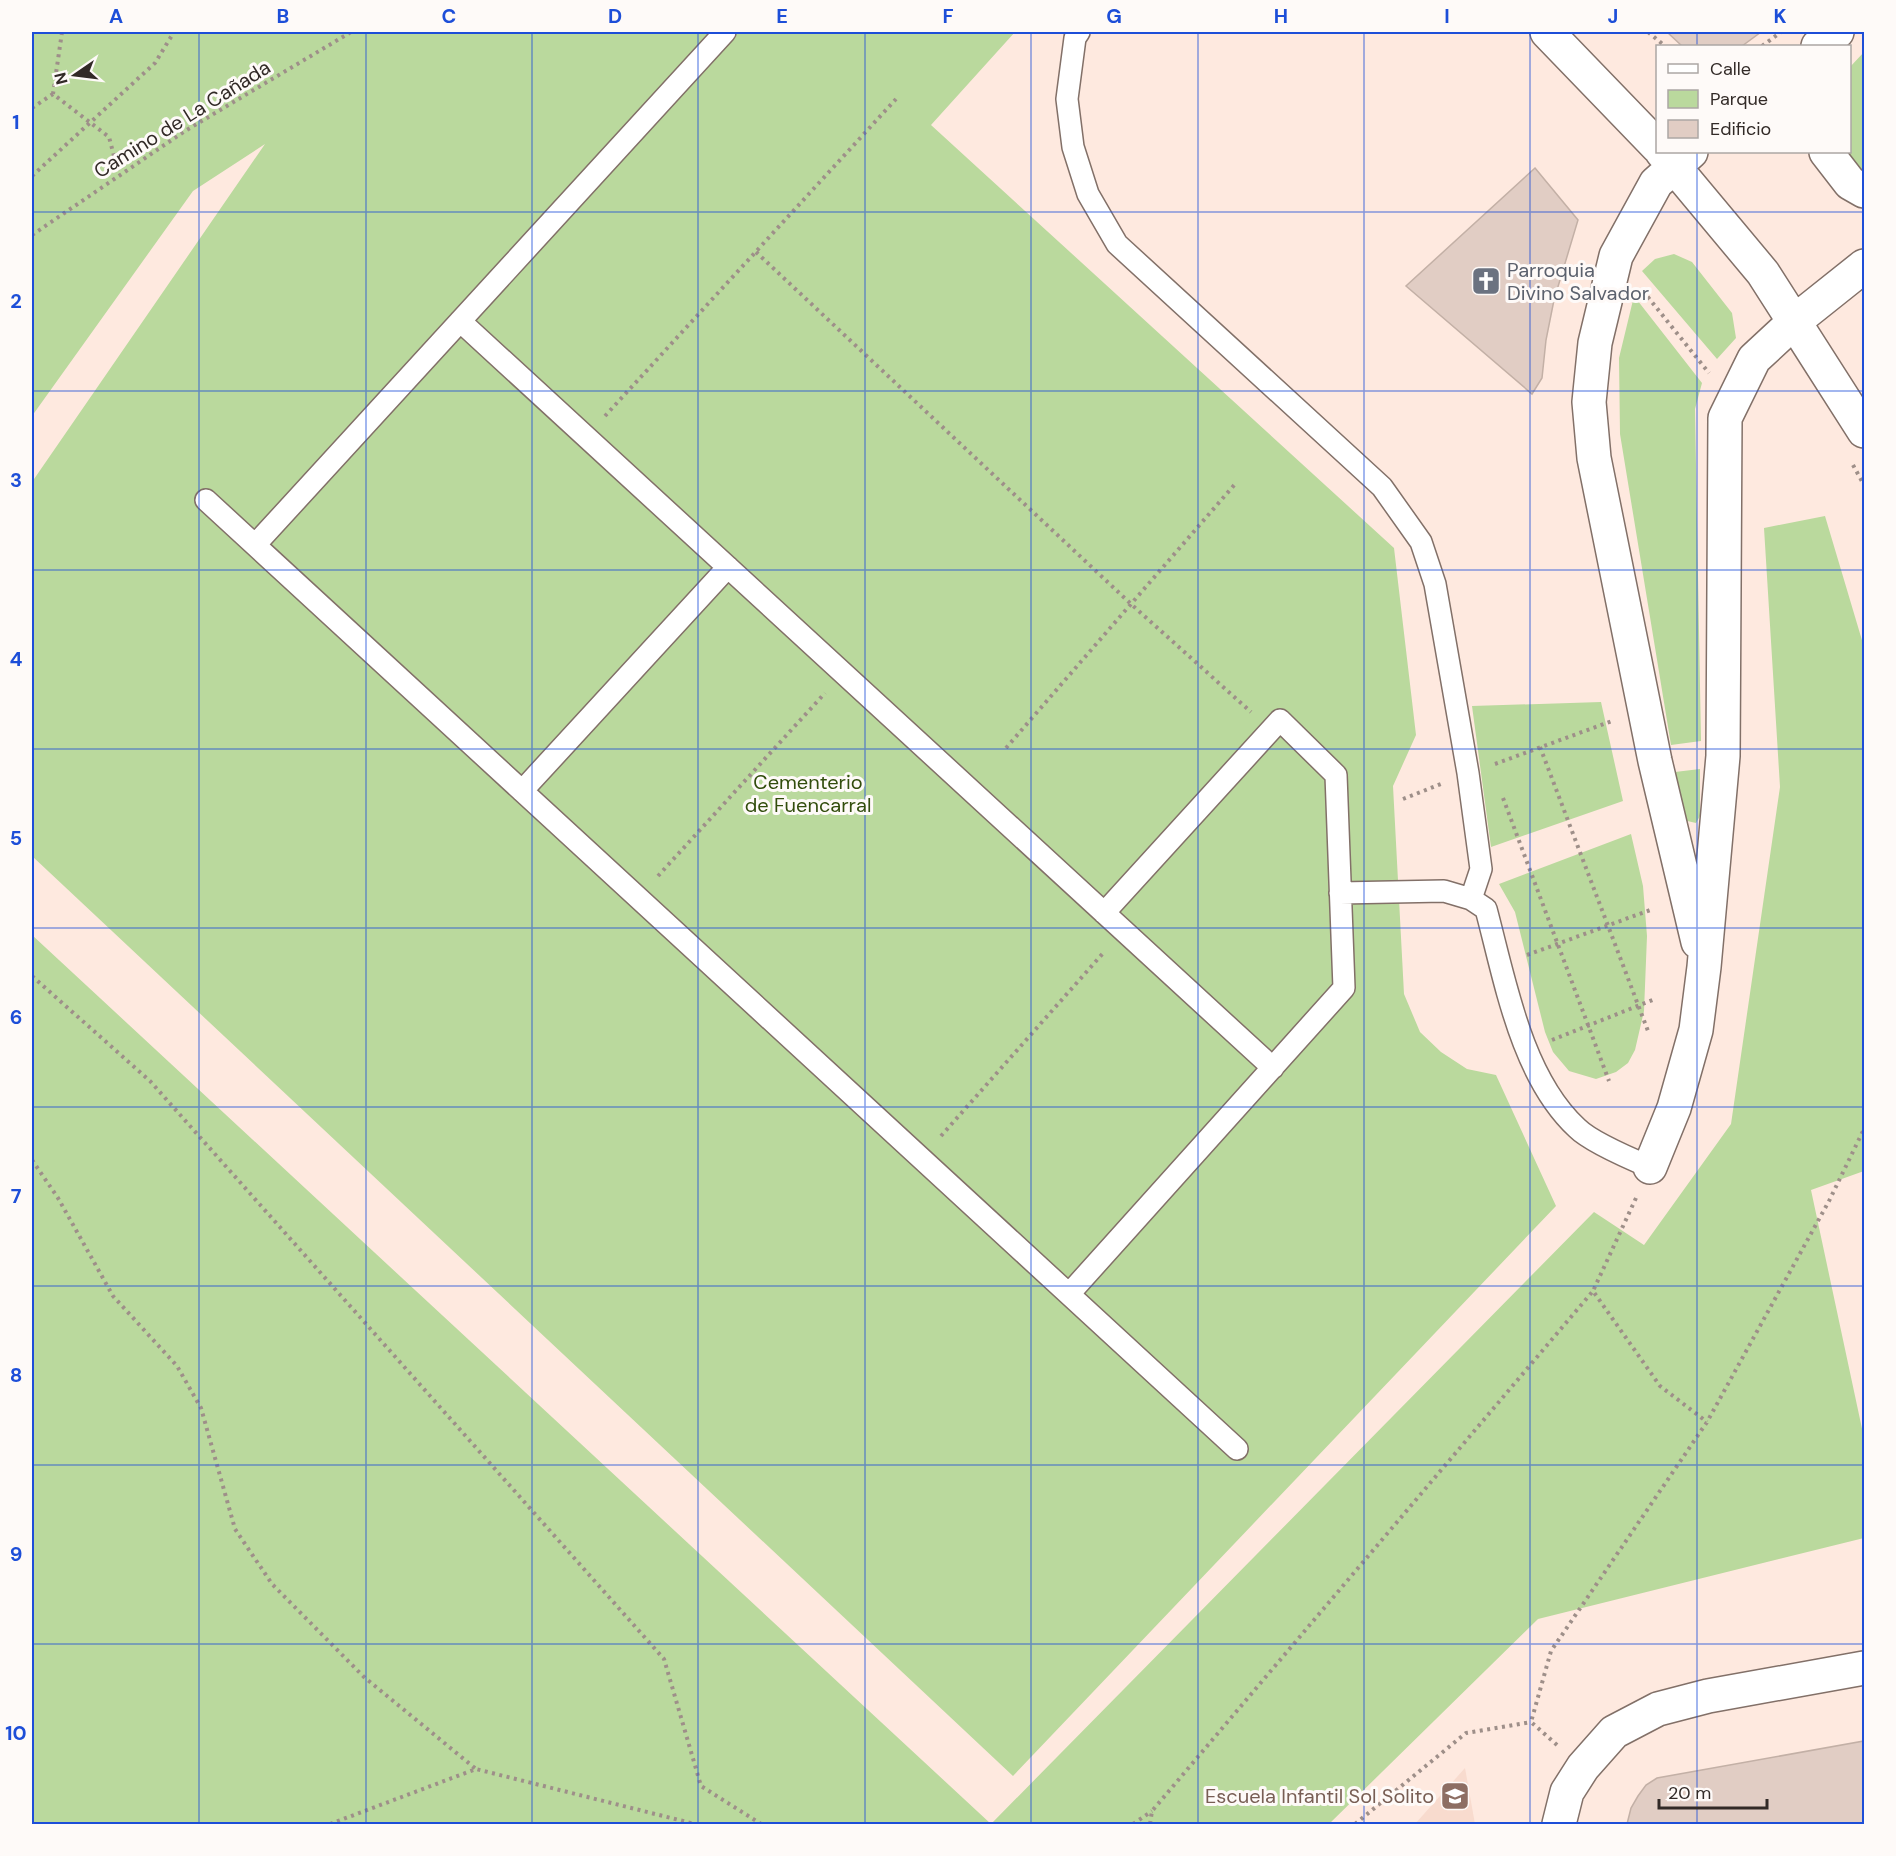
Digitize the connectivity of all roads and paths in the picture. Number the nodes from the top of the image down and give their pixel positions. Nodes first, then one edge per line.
1 (62, 32) edge
2 (174, 32) edge
3 (351, 32) edge
4 (725, 32) edge
5 (1079, 32) edge
6 (1547, 32) edge
7 (1648, 32) edge
8 (1781, 32) edge
9 (1664, 45) edge
10 (1763, 45) edge
11 (53, 94) junction
12 (896, 99) dead end
13 (32, 108) edge
14 (90, 123) junction
15 (1656, 139) edge
16 (1827, 153) edge
17 (1671, 154) edge
18 (119, 175) junction
19 (32, 176) edge
20 (1864, 191) edge
21 (32, 235) edge
22 (756, 252) junction
23 (1864, 266) edge
24 (1642, 290) dead end
25 (460, 321) junction
26 (1795, 321) junction
27 (1709, 373) dead end
28 (1864, 431) edge
29 (587, 437) junction
30 (1236, 483) dead end
31 (206, 500) dead end
32 (255, 545) junction
33 (728, 567) junction
34 (1131, 604) junction
35 (843, 672) junction
36 (1613, 721) dead end
37 (1272, 730) junction
38 (1540, 747) junction
39 (1006, 748) dead end
40 (1491, 765) junction
41 (1468, 773) junction
42 (522, 791) junction
43 (1403, 800) dead end
44 (1340, 893) junction
45 (639, 898) junction
46 (1471, 899) junction
47 (1653, 909) dead end
48 (1104, 913) junction
49 (1608, 925) junction
50 (1124, 931) junction
51 (1558, 944) junction
52 (1520, 958) dead end
53 (1704, 967) junction
54 (32, 976) edge
55 (1655, 999) dead end
56 (1638, 1006) junction
57 (1589, 1026) junction
58 (1648, 1031) dead end
59 (1543, 1044) dead end
60 (1273, 1068) junction
61 (1609, 1081) dead end
62 (1864, 1129) edge
63 (921, 1158) junction
64 (32, 1160) edge
65 (1650, 1167) junction
66 (1593, 1291) junction
67 (1069, 1294) junction
68 (1707, 1422) junction
69 (1237, 1449) dead end
70 (1864, 1668) edge
71 (1531, 1722) junction
72 (1583, 1767) junction
73 (476, 1769) junction
74 (1152, 1811) junction
75 (330, 1824) edge
76 (695, 1824) edge
77 (762, 1824) edge
78 (1133, 1824) edge
79 (1150, 1824) edge
80 (1355, 1824) edge
81 (1559, 1824) edge

1 - 11 path
2 - 14 path
3 - 18 path, Camino de La Cañada
4 - 25 lane
5 - 41 lane
6 - 15 street
7 - 9 path
8 - 10 path
11 - 13 path
11 - 14 path
12 - 22 path
14 - 18 path
14 - 19 path
16 - 20 street
17 - 26 street
17 - 53 street
18 - 21 path, Camino de La Cañada
22 - 29 path
22 - 34 path
23 - 26 street
24 - 27 path
25 - 29 lane
25 - 32 lane
26 - 28 street
26 - 53 street
29 - 33 lane
30 - 34 path
31 - 32 lane
32 - 42 lane
33 - 35 lane
33 - 42 lane
34 - 37 path
34 - 39 path
35 - 45 path
35 - 48 lane
36 - 38 path
37 - 44 lane
37 - 48 lane
38 - 40 path
38 - 49 path
40 - 41 path
40 - 51 path
41 - 43 path
41 - 46 lane
42 - 45 lane
44 - 46 lane
44 - 60 lane
45 - 63 lane
46 - 65 lane
47 - 49 path
48 - 50 lane
49 - 51 path
49 - 56 path
50 - 60 lane
50 - 63 path
51 - 52 path
51 - 57 path
53 - 65 street
54 - 77 path
55 - 56 path
56 - 57 path
56 - 58 path
57 - 59 path
57 - 61 path
60 - 67 lane
62 - 68 path
63 - 67 lane
64 - 73 path
65 - 66 path
66 - 68 path
66 - 74 path
67 - 69 lane
68 - 71 path
70 - 72 street
71 - 72 path
71 - 80 path
72 - 81 street
73 - 75 path
73 - 76 path
74 - 78 path
74 - 79 path

